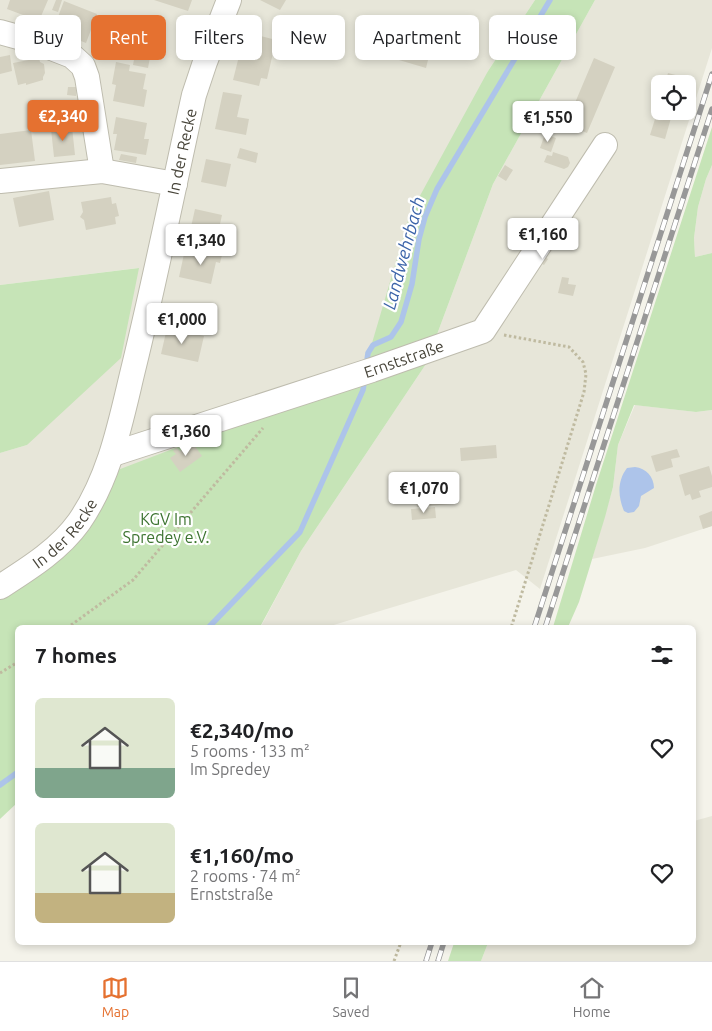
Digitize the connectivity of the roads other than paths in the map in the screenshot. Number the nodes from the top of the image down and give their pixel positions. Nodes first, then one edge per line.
1 (229, 0) edge
2 (0, 32) edge
3 (605, 145) dead end
4 (102, 171) junction
5 (0, 181) edge
6 (175, 184) junction
7 (113, 454) junction
8 (0, 587) edge

1 - 6 street, In der Recke
2 - 4 street
3 - 7 street, Ernststraße
4 - 5 street
4 - 6 street
6 - 7 street, In der Recke
7 - 8 street, In der Recke

